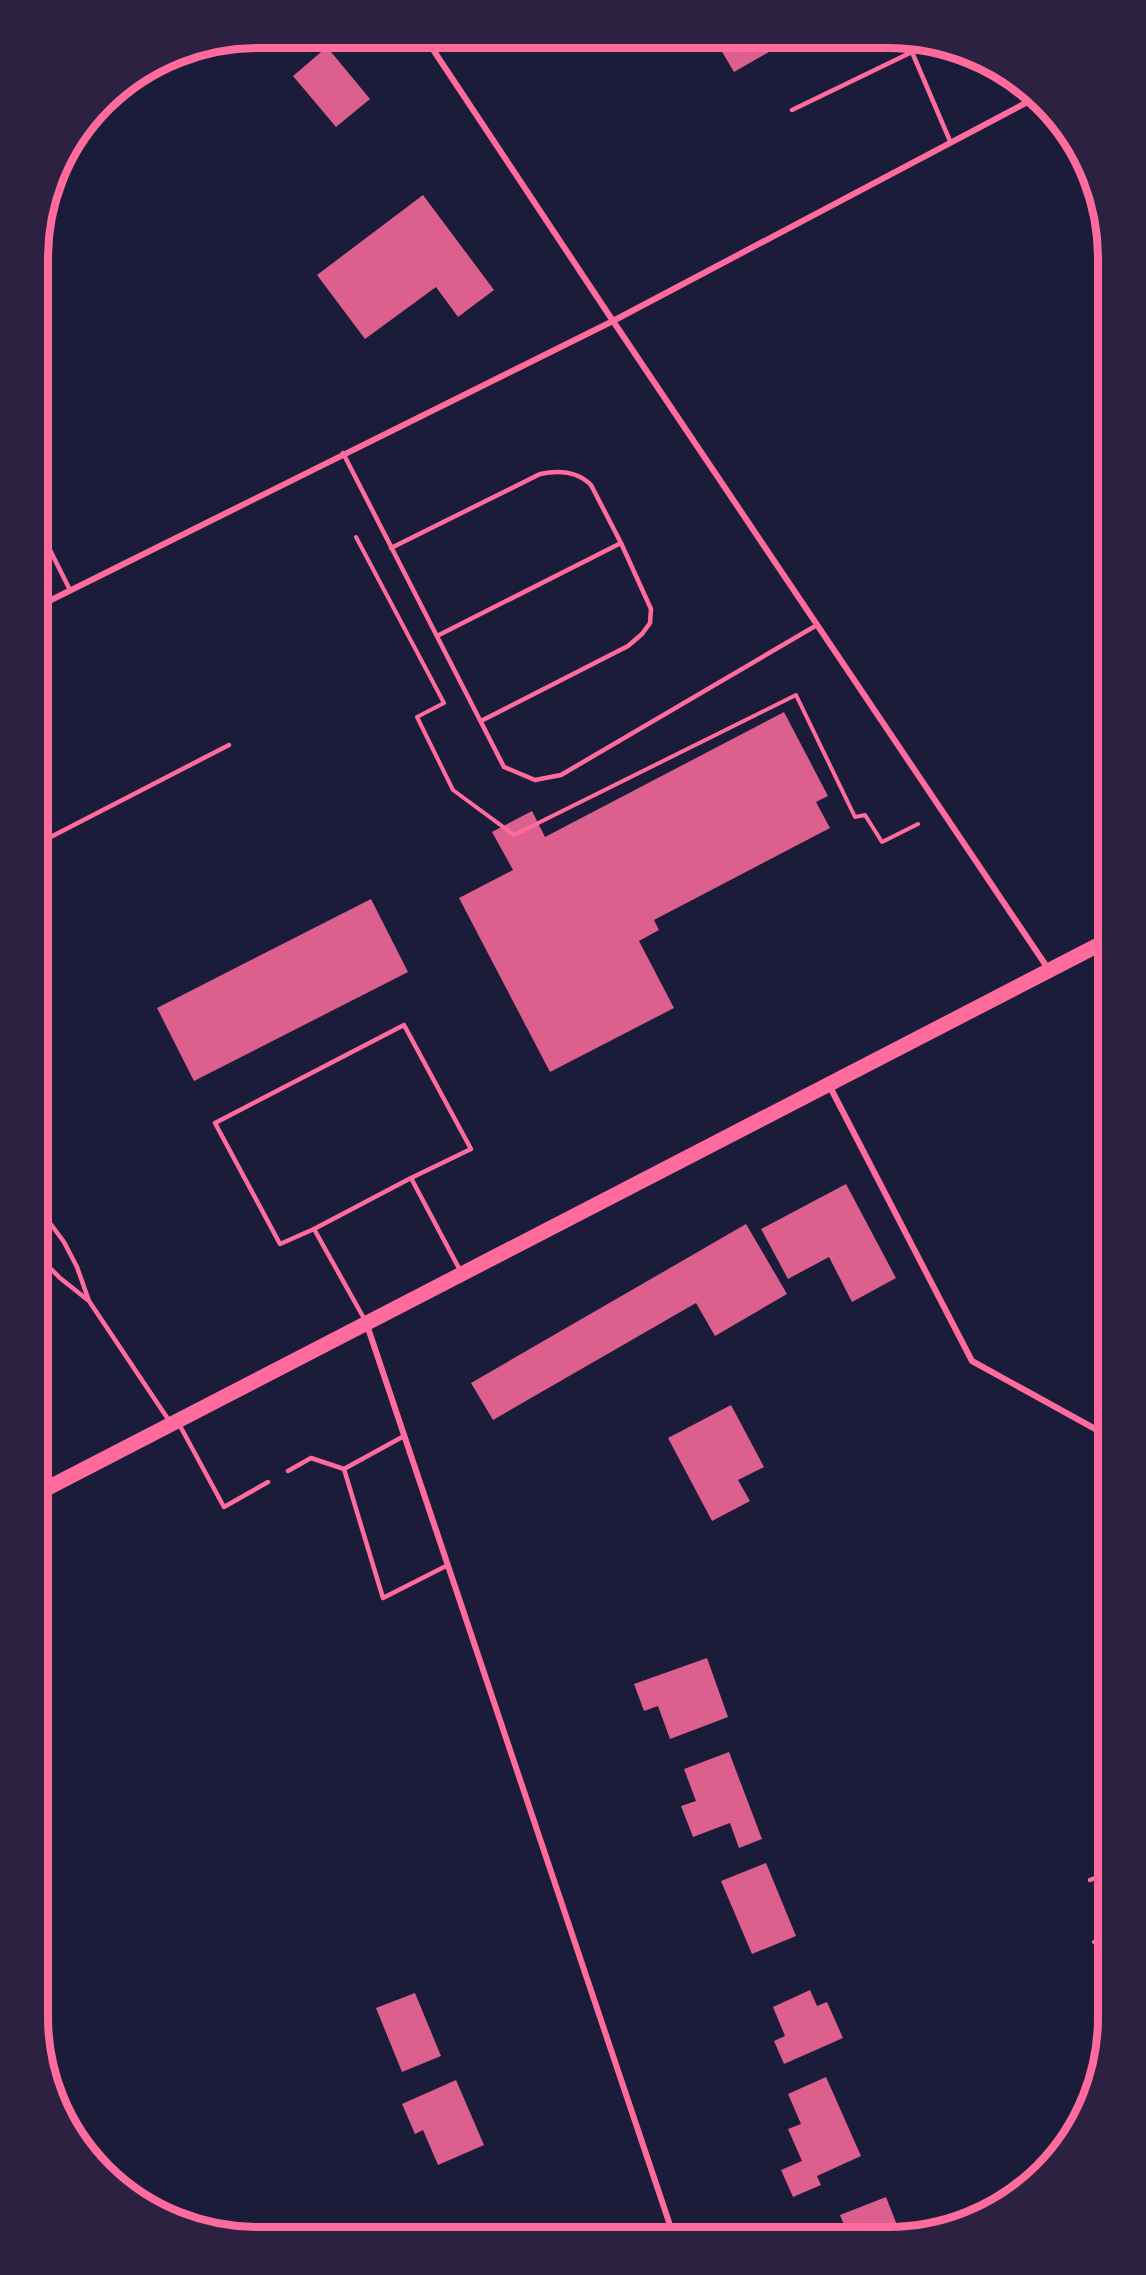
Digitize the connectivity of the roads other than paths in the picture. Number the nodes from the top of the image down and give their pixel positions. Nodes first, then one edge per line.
1 (432, 48) edge
2 (916, 50) edge
3 (912, 52) junction
4 (1028, 102) edge
5 (792, 110) dead end
6 (950, 141) junction
7 (613, 321) junction
8 (343, 453) junction
9 (621, 543) junction
10 (48, 546) edge
11 (392, 548) junction
12 (70, 590) junction
13 (48, 601) edge
14 (817, 625) junction
15 (437, 636) junction
16 (481, 721) junction
17 (229, 745) dead end
18 (48, 838) edge
19 (1098, 945) edge
20 (1049, 970) junction
21 (829, 1084) junction
22 (411, 1178) junction
23 (48, 1221) edge
24 (314, 1228) junction
25 (48, 1266) edge
26 (461, 1273) junction
27 (89, 1301) junction
28 (366, 1322) junction
29 (174, 1422) junction
30 (1098, 1430) edge
31 (404, 1436) junction
32 (344, 1469) junction
33 (288, 1471) dead end
34 (268, 1482) dead end
35 (48, 1488) edge
36 (448, 1565) junction
37 (1098, 1877) edge
38 (1090, 1880) dead end
39 (671, 2227) edge

1 - 7 street
2 - 3 lane
3 - 5 lane
3 - 6 lane
4 - 6 street
6 - 7 street
7 - 8 street
7 - 14 street
8 - 11 lane
8 - 12 street
9 - 11 lane
9 - 15 lane
9 - 16 lane
10 - 12 lane
11 - 15 lane
12 - 13 street
14 - 16 lane
14 - 20 street
15 - 16 lane
17 - 18 lane
19 - 20 main road
20 - 21 main road
21 - 26 main road
21 - 30 street
22 - 24 lane
22 - 24 lane
22 - 26 lane
23 - 27 lane
24 - 28 lane
25 - 27 lane
26 - 28 main road
27 - 29 lane
28 - 29 main road
28 - 31 street
29 - 34 lane
29 - 35 main road
31 - 32 lane
31 - 36 street
32 - 33 lane
32 - 36 lane
36 - 39 street
37 - 38 lane

